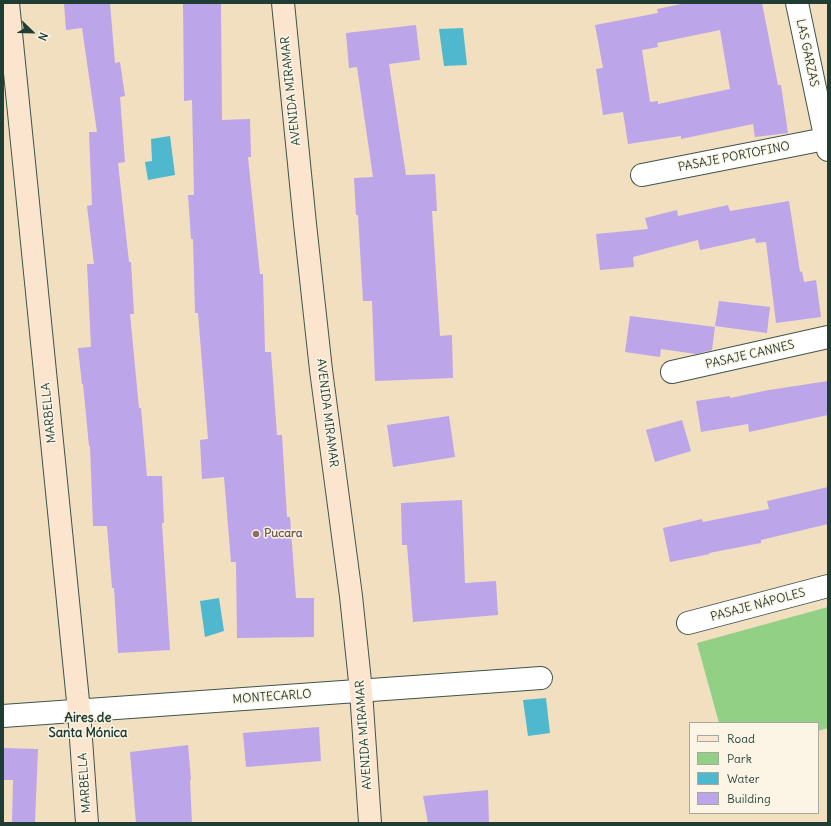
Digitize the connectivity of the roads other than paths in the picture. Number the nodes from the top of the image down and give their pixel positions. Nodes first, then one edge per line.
1 (8, 3) edge
2 (283, 3) edge
3 (797, 3) edge
4 (827, 145) edge
5 (642, 175) dead end
6 (828, 337) edge
7 (672, 372) dead end
8 (828, 586) edge
9 (688, 623) dead end
10 (541, 678) dead end
11 (361, 690) junction
12 (79, 711) junction
13 (3, 716) edge
14 (87, 823) edge
15 (370, 823) edge

1 - 12 street, MARBELLA
2 - 11 street, AVENIDA MIRAMAR
3 - 4 street, LAS GARZAS
4 - 5 street, PASAJE PORTOFINO
6 - 7 street, PASAJE CANNES
8 - 9 street, PASAJE NÁPOLES
10 - 11 street, MONTECARLO
11 - 12 street, MONTECARLO
11 - 15 street, AVENIDA MIRAMAR
12 - 13 street, MONTECARLO
12 - 14 street, MARBELLA

